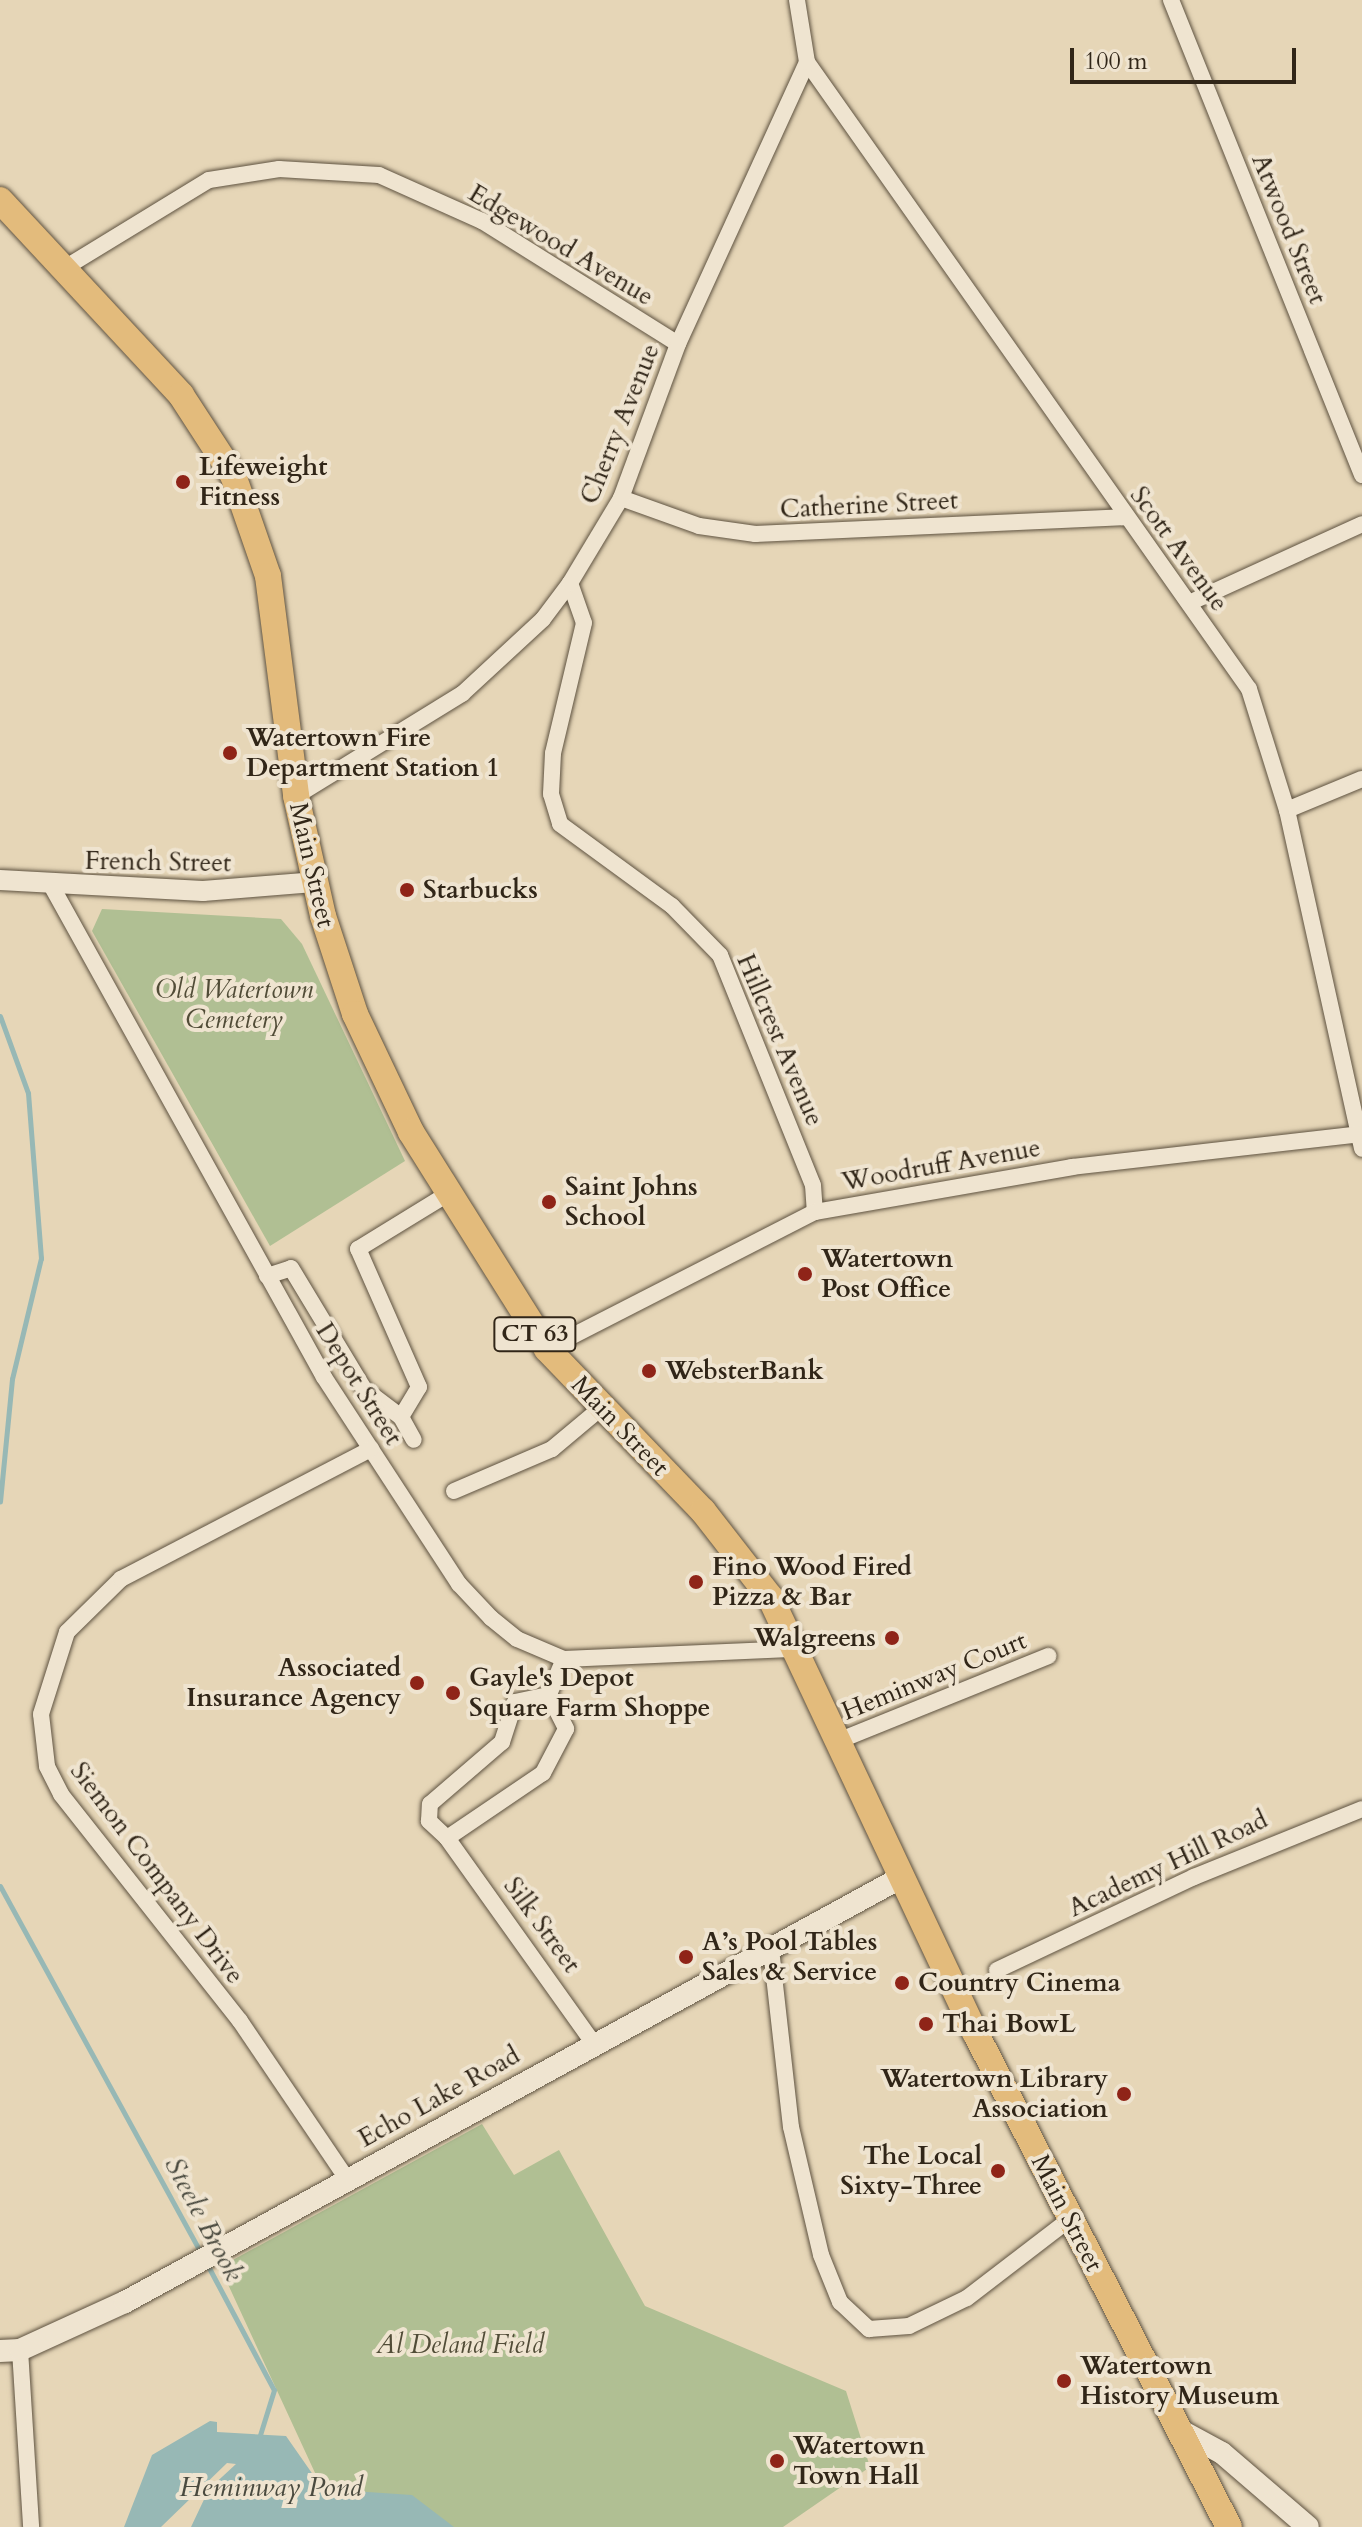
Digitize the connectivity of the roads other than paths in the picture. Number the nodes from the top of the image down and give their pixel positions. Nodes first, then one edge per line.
1 (797, 0) edge
2 (1171, 0) edge
3 (807, 62) junction
4 (0, 200) edge
5 (63, 269) junction
6 (678, 344) junction
7 (1362, 475) edge
8 (621, 498) junction
9 (1125, 517) junction
10 (1362, 524) edge
11 (570, 583) junction
12 (1189, 603) junction
13 (1362, 779) edge
14 (296, 796) junction
15 (1287, 810) junction
16 (0, 880) edge
17 (314, 882) junction
18 (51, 885) junction
19 (1361, 1139) edge
20 (446, 1195) junction
21 (815, 1212) junction
22 (267, 1276) junction
23 (547, 1349) junction
24 (601, 1408) junction
25 (401, 1417) junction
26 (414, 1440) dead end
27 (371, 1449) junction
28 (454, 1491) dead end
29 (796, 1649) junction
30 (1048, 1656) dead end
31 (564, 1659) junction
32 (549, 1695) junction
33 (838, 1741) junction
34 (1362, 1809) edge
35 (447, 1838) junction
36 (900, 1878) junction
37 (771, 1949) junction
38 (997, 1970) dead end
39 (594, 2044) junction
40 (347, 2179) junction
41 (1070, 2219) junction
42 (10, 2351) edge
43 (1183, 2432) junction
44 (31, 2527) edge
45 (1229, 2527) edge
46 (1308, 2527) edge

1 - 3 street
2 - 7 street, Atwood Street
3 - 6 street, Cherry Avenue
3 - 9 street, Scott Avenue
4 - 5 main road, Main Street / CT 63
5 - 6 street, Edgewood Avenue
5 - 14 main road, Main Street / CT 63
6 - 8 street, Cherry Avenue
8 - 9 street, Catherine Street
8 - 11 street, Cherry Avenue
9 - 12 street, Scott Avenue
10 - 12 street
11 - 14 street, Cherry Avenue
11 - 21 street, Hillcrest Avenue
12 - 15 street, Scott Avenue
13 - 15 street
14 - 17 main road, Main Street / CT 63
15 - 19 street, Scott Avenue
16 - 18 street, French Street
17 - 18 street, French Street
17 - 20 main road, Main Street / CT 63
18 - 22 street, Depot Street
19 - 21 street, Woodruff Avenue
20 - 23 main road, Main Street / CT 63
20 - 25 street
21 - 23 street, Woodruff Avenue
22 - 25 street
22 - 27 street, Depot Street
23 - 24 main road, Main Street / CT 63
24 - 28 street
24 - 29 main road, Main Street / CT 63
25 - 26 street
27 - 31 street, Depot Street
27 - 40 street, Siemon Company Drive
29 - 31 street, Depot Street
29 - 33 main road, Main Street / CT 63
30 - 33 street, Heminway Court
31 - 32 street
32 - 35 street
32 - 35 street, Silk Street
33 - 36 main road, Main Street / CT 63
34 - 38 street, Academy Hill Road
35 - 39 street, Silk Street
36 - 37 main road, Echo Lake Road
36 - 41 main road, Main Street / CT 63
37 - 39 main road, Echo Lake Road
37 - 41 street
39 - 40 main road, Echo Lake Road
40 - 42 main road, Echo Lake Road
41 - 43 main road, Main Street / CT 63
42 - 44 street
43 - 45 main road, Main Street / CT 63
43 - 46 main road

